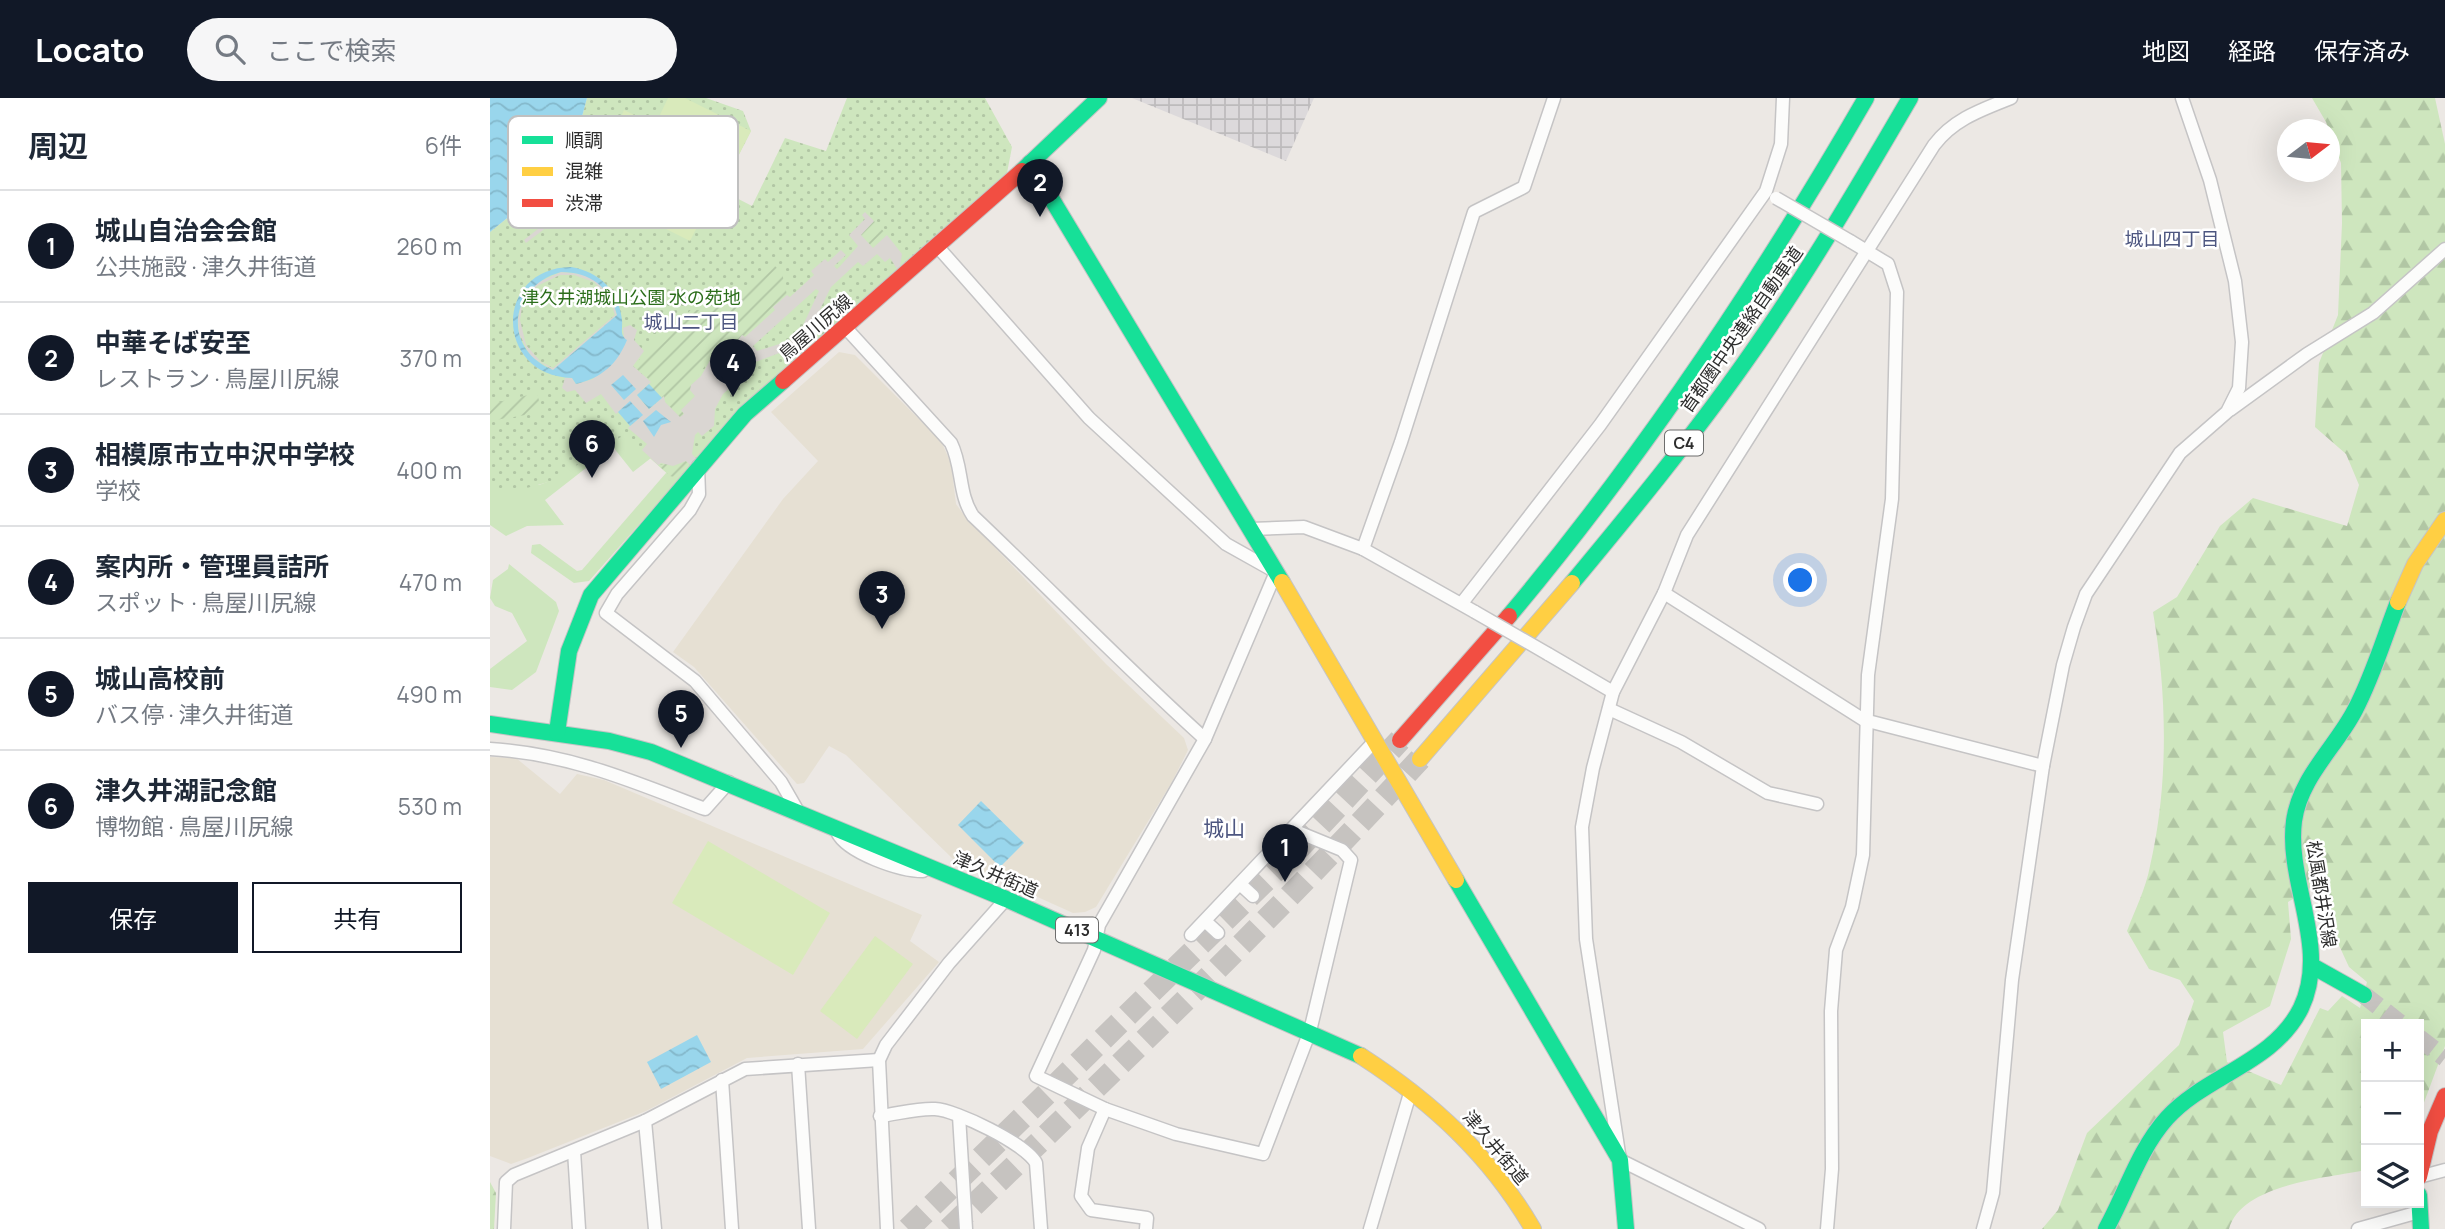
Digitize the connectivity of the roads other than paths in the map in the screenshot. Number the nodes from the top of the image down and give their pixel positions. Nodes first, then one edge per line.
1 (1099, 98) edge
2 (1554, 98) edge
3 (1783, 98) edge
4 (1866, 98) edge
5 (1910, 98) edge
6 (2011, 98) edge
7 (2182, 98) edge
8 (1030, 163) junction
9 (1771, 194) junction
10 (937, 246) junction
11 (2445, 249) edge
12 (1868, 252) junction
13 (845, 327) junction
14 (2227, 412) junction
15 (698, 466) junction
16 (2445, 520) edge
17 (1251, 529) junction
18 (1363, 549) junction
19 (1276, 572) junction
20 (1664, 593) junction
21 (1462, 603) junction
22 (1613, 692) junction
23 (1609, 709) junction
24 (1864, 720) junction
25 (490, 724) edge
26 (557, 732) junction
27 (1205, 739) junction
28 (1400, 740) tunnel mouth
29 (1374, 742) junction
30 (490, 749) edge
31 (1420, 759) tunnel mouth
32 (2043, 766) junction
33 (729, 782) junction
34 (1816, 804) dead end
35 (796, 808) junction
36 (1293, 830) junction
37 (1240, 884) junction
38 (1253, 897) dead end
39 (1006, 899) junction
40 (1205, 921) junction
41 (1218, 933) dead end
42 (1191, 935) dead end
43 (1095, 938) junction
44 (2314, 967) junction
45 (2364, 995) tunnel mouth
46 (1310, 1031) junction
47 (879, 1060) junction
48 (797, 1064) junction
49 (722, 1080) junction
50 (1410, 1090) junction
51 (2445, 1096) edge
52 (1105, 1109) junction
53 (880, 1116) junction
54 (959, 1116) junction
55 (645, 1121) junction
56 (573, 1150) junction
57 (2424, 1156) edge
58 (1620, 1160) junction
59 (2445, 1170) edge
60 (2424, 1176) edge
61 (2419, 1208) edge
62 (2419, 1212) junction
63 (504, 1229) edge
64 (579, 1229) edge
65 (654, 1229) edge
66 (732, 1229) edge
67 (809, 1229) edge
68 (887, 1229) edge
69 (966, 1229) edge
70 (1041, 1229) edge
71 (1146, 1229) edge
72 (1370, 1229) edge
73 (1533, 1229) edge
74 (1626, 1229) edge
75 (1759, 1229) edge
76 (1827, 1229) edge
77 (1983, 1229) edge
78 (2106, 1229) edge
79 (2358, 1229) edge
80 (2421, 1229) edge

1 - 8 main road, 鳥屋川尻線
2 - 18 street
3 - 9 street
4 - 28 main road, 首都圏中央連絡自動車道 / C4
5 - 31 main road, 首都圏中央連絡自動車道 / C4
6 - 12 street
7 - 14 street
8 - 10 main road, 鳥屋川尻線
8 - 17 main road
9 - 12 street, bridge
9 - 21 street
10 - 13 main road, 鳥屋川尻線
10 - 19 street
11 - 14 street
12 - 20 street
12 - 24 street
13 - 15 main road, 鳥屋川尻線
13 - 27 street
14 - 32 street
15 - 26 main road, 鳥屋川尻線
15 - 35 street
16 - 44 main road, 松風都井沢線
17 - 18 street
17 - 19 main road
18 - 21 street
19 - 27 street
19 - 29 main road
20 - 22 street
20 - 24 street
21 - 22 street, bridge
22 - 23 street
23 - 34 street
23 - 58 street
24 - 32 street
24 - 76 street
25 - 26 main road, 津久井街道 / 413
26 - 33 main road, 津久井街道 / 413
27 - 43 street
29 - 36 street
29 - 58 main road
30 - 33 street
32 - 77 street
33 - 35 main road, 津久井街道 / 413
35 - 39 main road, 津久井街道 / 413
36 - 37 street
36 - 46 street
37 - 38 street
37 - 40 street
39 - 43 main road, 津久井街道 / 413
39 - 47 street
40 - 41 street
40 - 42 street
43 - 46 main road, 津久井街道 / 413
43 - 52 street
44 - 45 main road
44 - 78 main road, 松風都井沢線
46 - 50 main road, 津久井街道 / 413
46 - 52 street
47 - 48 street
47 - 53 street
48 - 49 street
48 - 67 street
49 - 55 street
49 - 66 street
50 - 72 street
50 - 73 main road, 津久井街道 / 413
51 - 57 main road
52 - 71 street
53 - 54 street
53 - 68 street
54 - 69 street
54 - 70 street
55 - 56 street
55 - 65 street
56 - 63 street
56 - 64 street
58 - 74 main road
58 - 75 street
59 - 60 street
61 - 62 main road
62 - 79 street
62 - 80 main road

